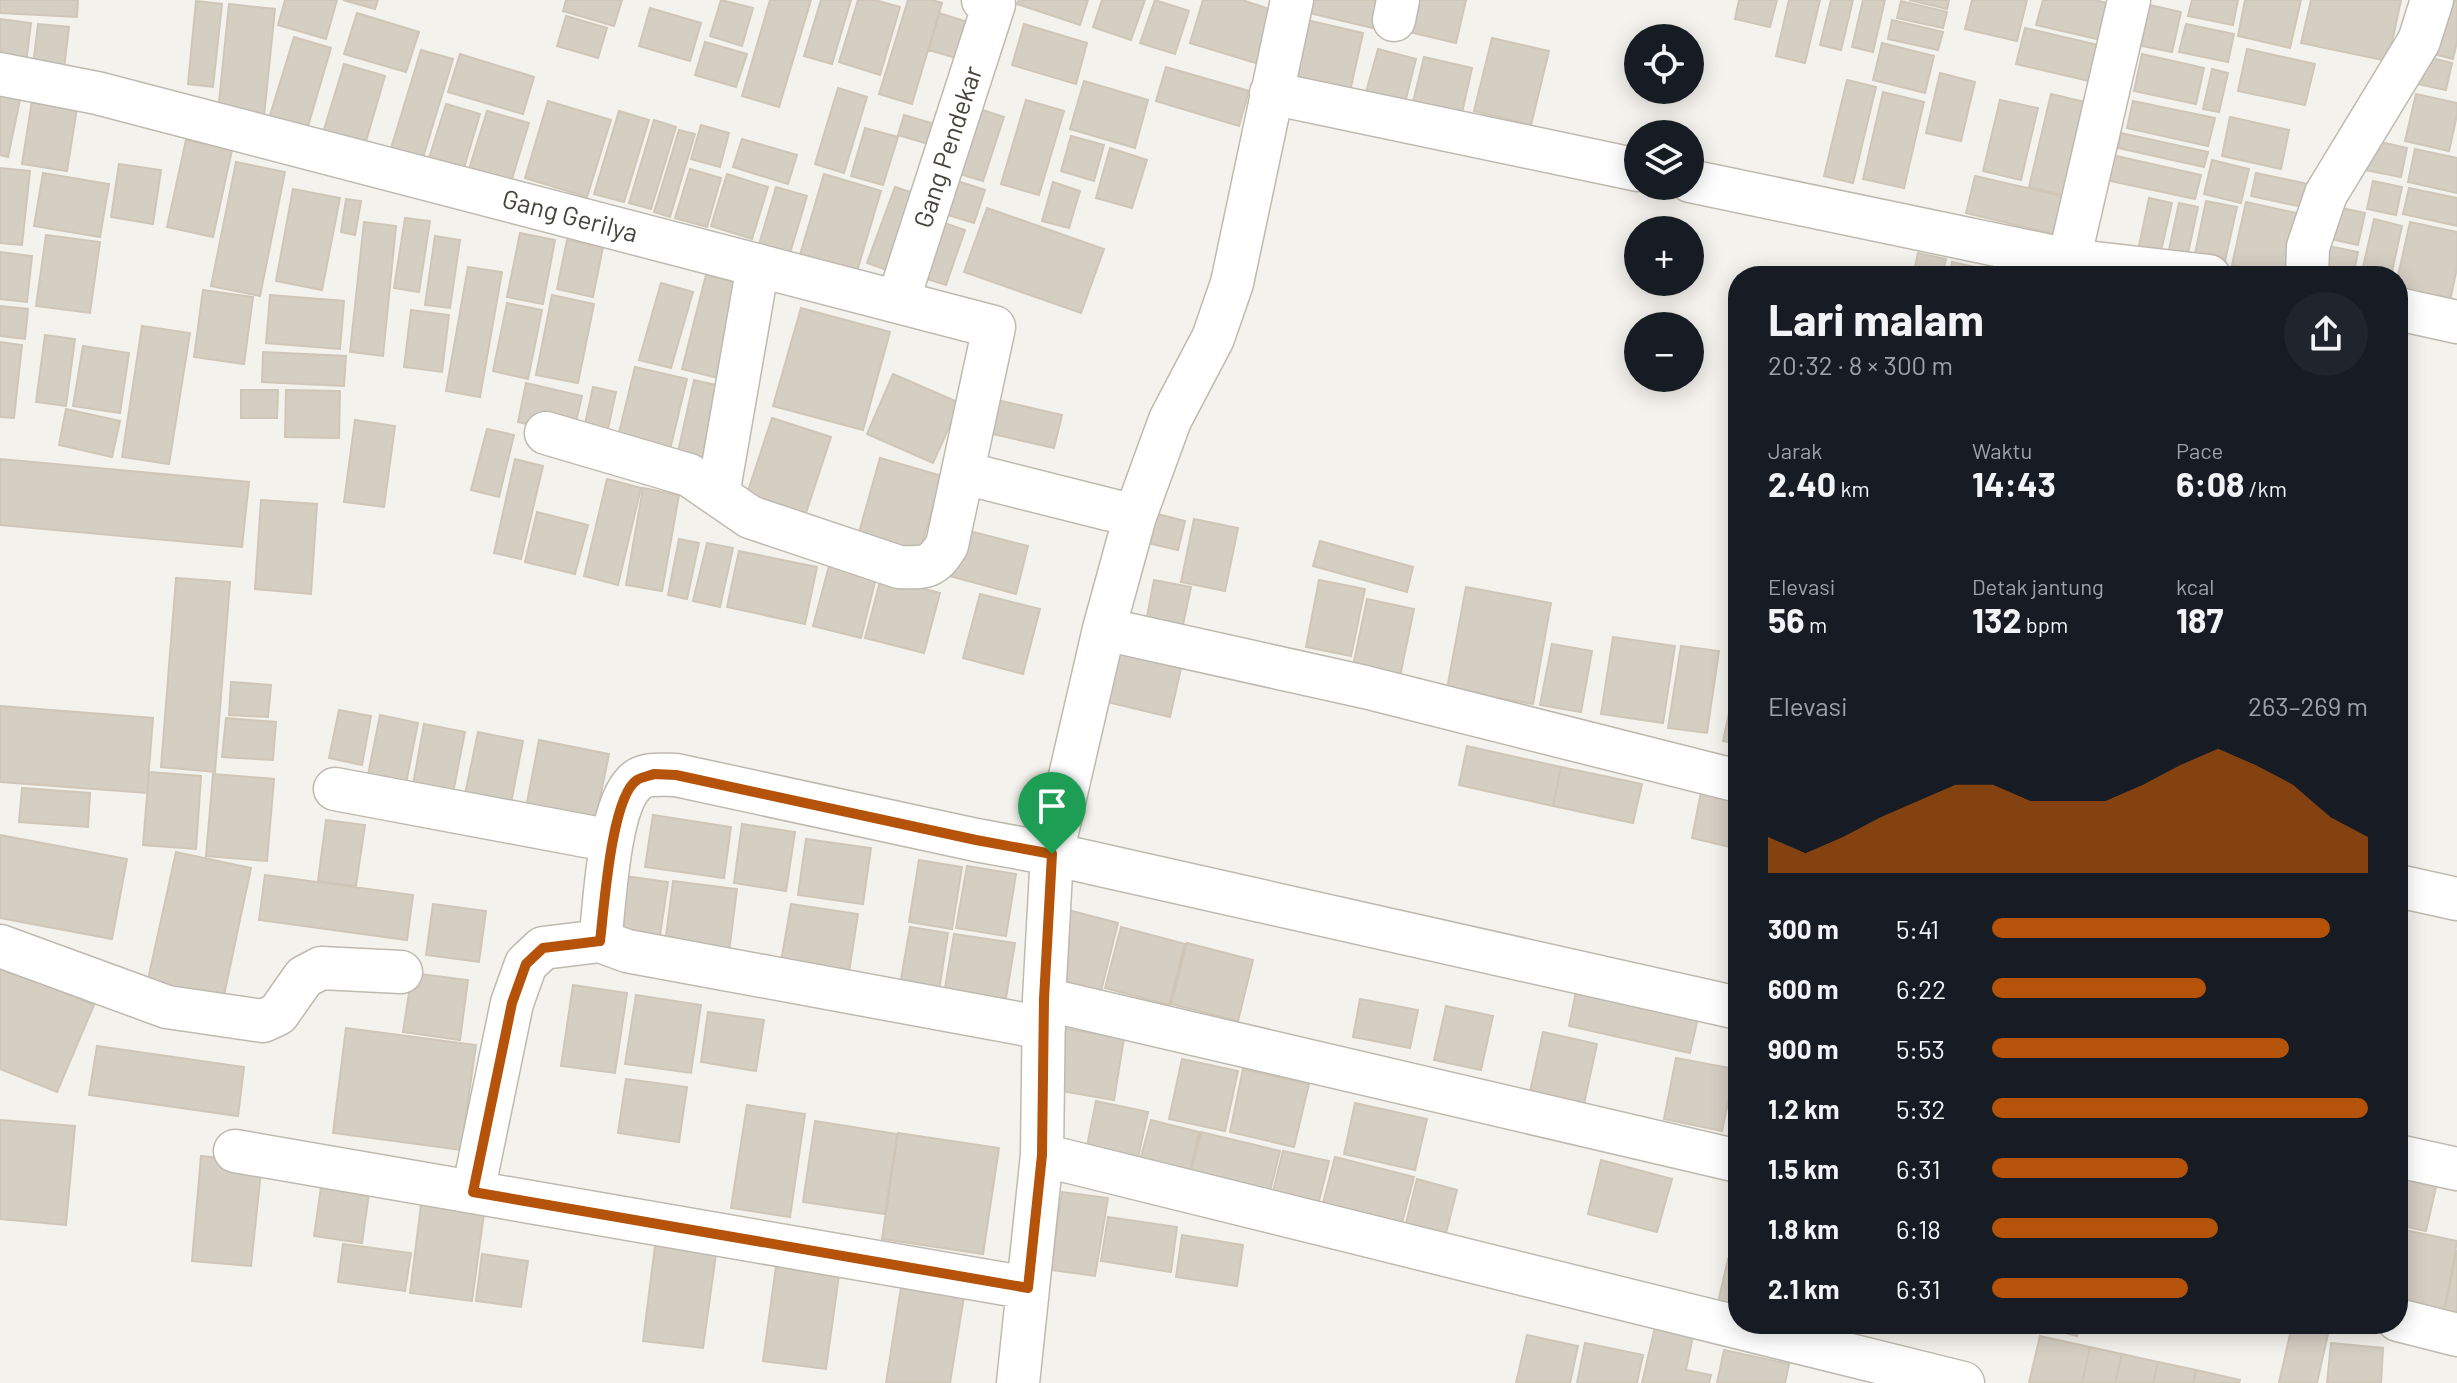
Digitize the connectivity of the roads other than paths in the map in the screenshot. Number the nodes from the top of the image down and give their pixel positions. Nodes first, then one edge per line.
1 (983, 0) edge
2 (1292, 0) edge
3 (2129, 0) edge
4 (2432, 0) edge
5 (0, 74) edge
6 (1271, 93) junction
7 (1624, 167) edge
8 (1704, 184) edge
9 (2069, 260) junction
10 (758, 265) junction
11 (2122, 266) edge
12 (2307, 266) edge
13 (898, 301) junction
14 (2408, 311) edge
15 (2457, 322) edge
16 (546, 433) dead end
17 (964, 473) junction
18 (718, 495) junction
19 (1135, 516) junction
20 (1104, 629) junction
21 (1728, 778) edge
22 (335, 789) dead end
23 (612, 841) junction
24 (1052, 854) junction
25 (2408, 888) edge
26 (2457, 899) edge
27 (600, 941) junction
28 (0, 946) edge
29 (401, 972) dead end
30 (1728, 1006) edge
31 (1044, 1013) junction
32 (235, 1151) dead end
33 (1042, 1155) junction
34 (2408, 1158) edge
35 (1728, 1159) edge
36 (2457, 1169) edge
37 (473, 1192) junction
38 (1028, 1288) junction
39 (2408, 1323) edge
40 (1728, 1325) edge
41 (1765, 1334) edge
42 (2457, 1335) edge
43 (1018, 1383) edge
44 (1963, 1383) edge

1 - 13 street, Gang Pendekar
2 - 6 street
3 - 9 street
4 - 12 street
5 - 10 street, Gang Gerilya
6 - 7 street
6 - 19 street
8 - 9 street
9 - 11 street
10 - 13 street, Gang Gerilya
10 - 18 street
13 - 17 street, Gang Gerilya
14 - 15 street
16 - 18 street
17 - 18 street
17 - 19 street
19 - 20 street
20 - 21 street
20 - 24 street
22 - 23 street
23 - 24 street
23 - 27 street
24 - 30 street
24 - 31 street
25 - 26 street
27 - 31 street
27 - 37 street
28 - 29 street
31 - 33 street
31 - 35 street
32 - 37 street
33 - 38 street
33 - 40 street
34 - 36 street
37 - 38 street
38 - 43 street
39 - 42 street
41 - 44 street

